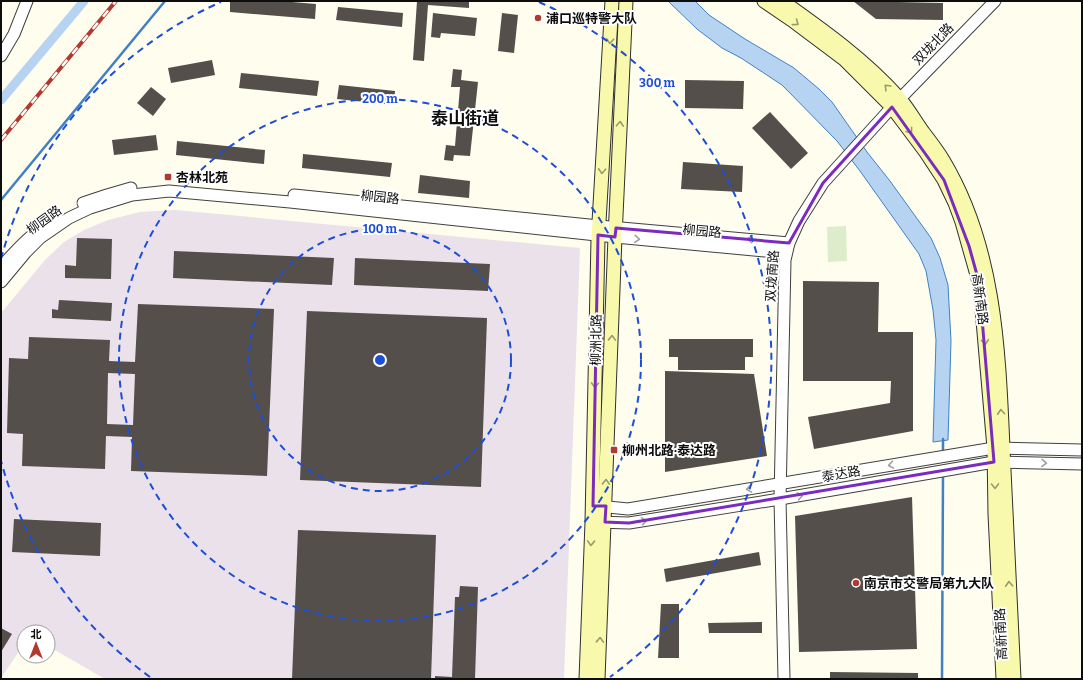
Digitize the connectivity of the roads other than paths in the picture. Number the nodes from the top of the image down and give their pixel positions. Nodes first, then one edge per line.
1 (27, 1) edge
2 (764, 1) edge
3 (782, 1) edge
4 (995, 1) edge
5 (612, 2) edge
6 (626, 2) edge
7 (1, 56) edge
8 (896, 103) junction
9 (598, 230) junction
10 (615, 232) junction
11 (787, 248) junction
12 (1, 267) edge
13 (1, 282) edge
14 (998, 449) junction
15 (1082, 450) edge
16 (999, 462) junction
17 (1082, 464) edge
18 (780, 484) junction
19 (780, 499) junction
20 (599, 506) junction
21 (599, 522) junction
22 (586, 679) edge
23 (598, 679) edge
24 (784, 679) edge
25 (1003, 679) edge
26 (1014, 679) edge

1 - 7 street
2 -> 8 main road, 高新南路
8 -> 3 main road, 高新南路
4 - 8 street, 双垅北路
5 -> 9 main road, 柳洲北路
10 -> 6 main road, 柳洲北路
8 - 11 street, 双垅南路
8 - 14 main road, 高新南路
9 - 10 street, 柳园路
9 - 12 street, 柳园路
9 - 13 street, 柳园路
9 -> 20 main road, 柳洲北路
10 - 11 street, 柳园路
20 -> 10 main road, 柳洲北路
11 - 18 street, 双垅南路
14 - 15 street, 泰达路
14 - 16 main road, 高新南路
14 -> 18 street, 泰达路
16 -> 17 street, 泰达路
19 -> 16 street, 泰达路
16 -> 25 main road, 高新南路
26 -> 16 main road, 高新南路
18 - 19 street, 双垅南路
18 -> 20 street, 泰达路
21 -> 19 street, 泰达路
19 - 24 street, 双垅南路
20 - 21 main road, 柳洲北路
21 -> 22 main road, 柳洲北路
23 -> 21 main road, 柳洲北路

